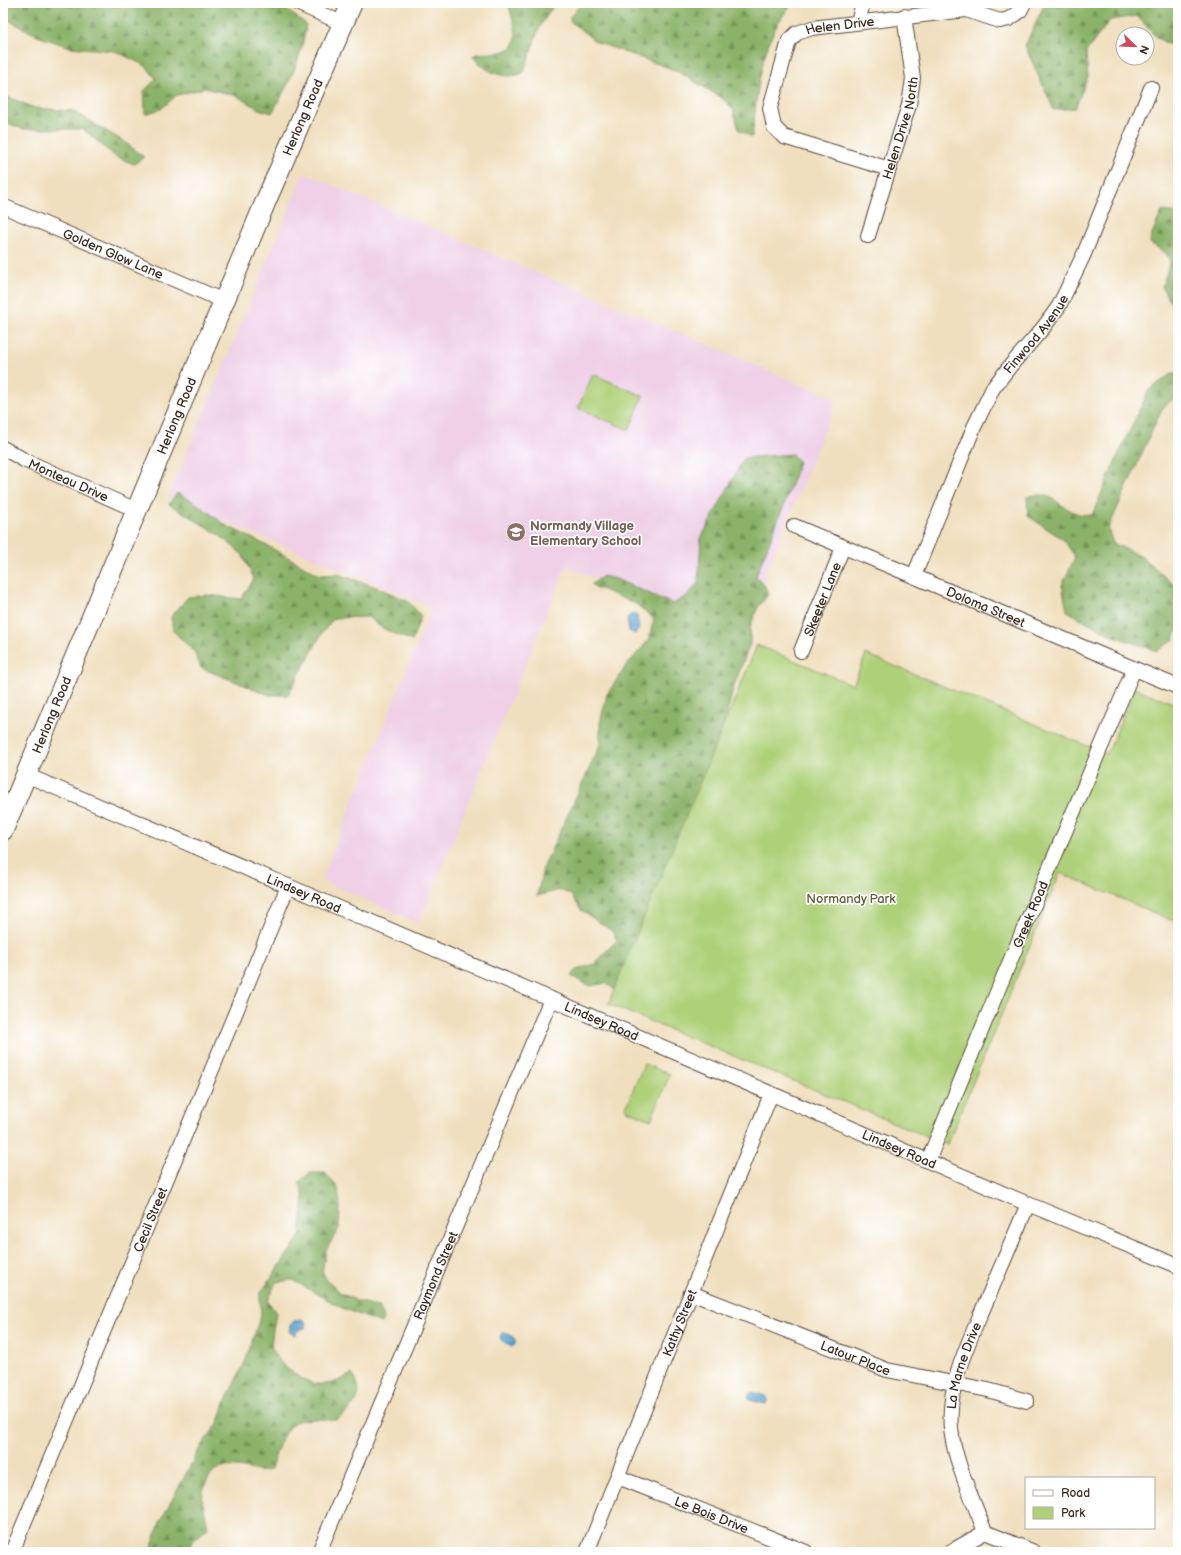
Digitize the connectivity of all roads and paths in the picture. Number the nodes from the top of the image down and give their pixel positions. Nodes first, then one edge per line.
1 (297, 3) edge
2 (352, 3) edge
3 (863, 3) edge
4 (1024, 3) edge
5 (904, 16) junction
6 (858, 22) junction
7 (344, 24) junction
8 (1151, 88) dead end
9 (889, 169) junction
10 (3, 206) edge
11 (868, 236) dead end
12 (224, 301) junction
13 (3, 448) edge
14 (136, 510) junction
15 (794, 526) dead end
16 (843, 547) junction
17 (914, 576) junction
18 (801, 651) dead end
19 (1134, 669) junction
20 (1178, 687) edge
21 (26, 775) junction
22 (3, 830) edge
23 (288, 886) junction
24 (551, 999) junction
25 (771, 1094) junction
26 (928, 1161) junction
27 (1028, 1204) junction
28 (1178, 1266) edge
29 (691, 1293) junction
30 (955, 1384) junction
31 (1027, 1400) dead end
32 (618, 1476) junction
33 (985, 1532) junction
34 (12, 1552) edge
35 (319, 1552) edge
36 (588, 1552) edge
37 (806, 1552) edge
38 (950, 1552) edge
39 (1034, 1552) edge

1 - 7 street
2 - 7 street, Herlong Road
3 - 6 street
4 - 5 street, Helen Drive
5 - 6 street, Helen Drive
5 - 9 street, Helen Drive North
6 - 9 street, Helen Drive
7 - 12 street, Herlong Road
8 - 17 street, Finwood Avenue
9 - 11 street, Helen Drive North
10 - 12 street, Golden Glow Lane
12 - 14 street, Herlong Road
13 - 14 street, Monteau Drive
14 - 21 street, Herlong Road
15 - 16 street, Doloma Street
16 - 17 street, Doloma Street
16 - 18 street, Skeeter Lane
17 - 19 street, Doloma Street
19 - 20 street, Doloma Street
19 - 26 street, Greek Road
21 - 22 street, Herlong Road
21 - 23 street, Lindsey Road
23 - 24 street, Lindsey Road
23 - 34 street, Cecil Street
24 - 25 street, Lindsey Road
24 - 35 street, Raymond Street
25 - 26 street, Lindsey Road
25 - 29 street, Kathy Street
26 - 27 street, Lindsey Road
27 - 28 street, Lindsey Road
27 - 30 street, La Marne Drive
29 - 30 street, Latour Place
29 - 32 street, Kathy Street
30 - 31 street, Latour Place
30 - 33 street, La Marne Drive
32 - 36 street, Kathy Street
32 - 37 street, Le Bois Drive
33 - 38 street
33 - 39 street

